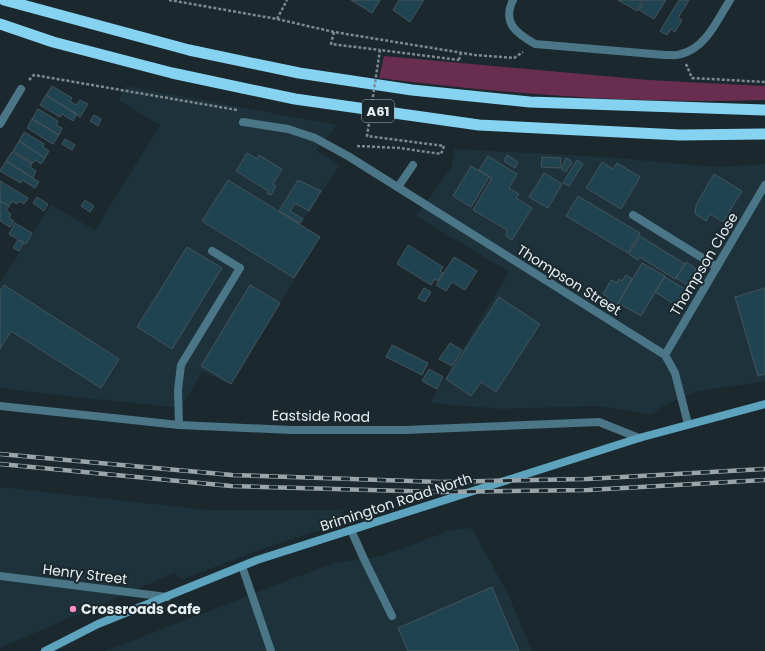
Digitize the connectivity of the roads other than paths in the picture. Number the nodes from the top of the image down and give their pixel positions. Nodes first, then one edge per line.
1 (4, 0) edge
2 (512, 0) edge
3 (730, 0) edge
4 (0, 24) edge
5 (21, 88) road end
6 (765, 110) edge
7 (243, 122) dead end
8 (0, 124) edge
9 (765, 134) edge
10 (413, 165) dead end
11 (765, 185) edge
12 (398, 187) junction
13 (633, 216) dead end
14 (212, 251) dead end
15 (717, 267) junction
16 (665, 355) junction
17 (765, 404) edge
18 (0, 406) edge
19 (688, 424) junction
20 (179, 425) junction
21 (639, 438) junction
22 (352, 530) junction
23 (242, 566) junction
24 (0, 576) edge
25 (167, 597) junction
26 (392, 616) dead end
27 (45, 651) edge
28 (271, 651) edge

1 - 6 highway, A61
2 - 3 street
4 - 9 highway, A61
5 - 8 street
7 - 12 street, Thompson Street
10 - 12 street
11 - 15 street, Thompson Close
12 - 16 street, Thompson Street
13 - 15 street
14 - 20 street
15 - 16 street, Thompson Close
16 - 19 street, Thompson Street
17 - 19 main road, Brimington Road North
18 - 20 street, Eastside Road
19 - 21 main road, Brimington Road North
20 - 21 street, Eastside Road
21 - 22 main road, Brimington Road North
22 - 23 main road, Brimington Road North
22 - 26 street
23 - 25 main road, Brimington Road North
23 - 28 street
24 - 25 street, Henry Street
25 - 27 main road, Brimington Road North

